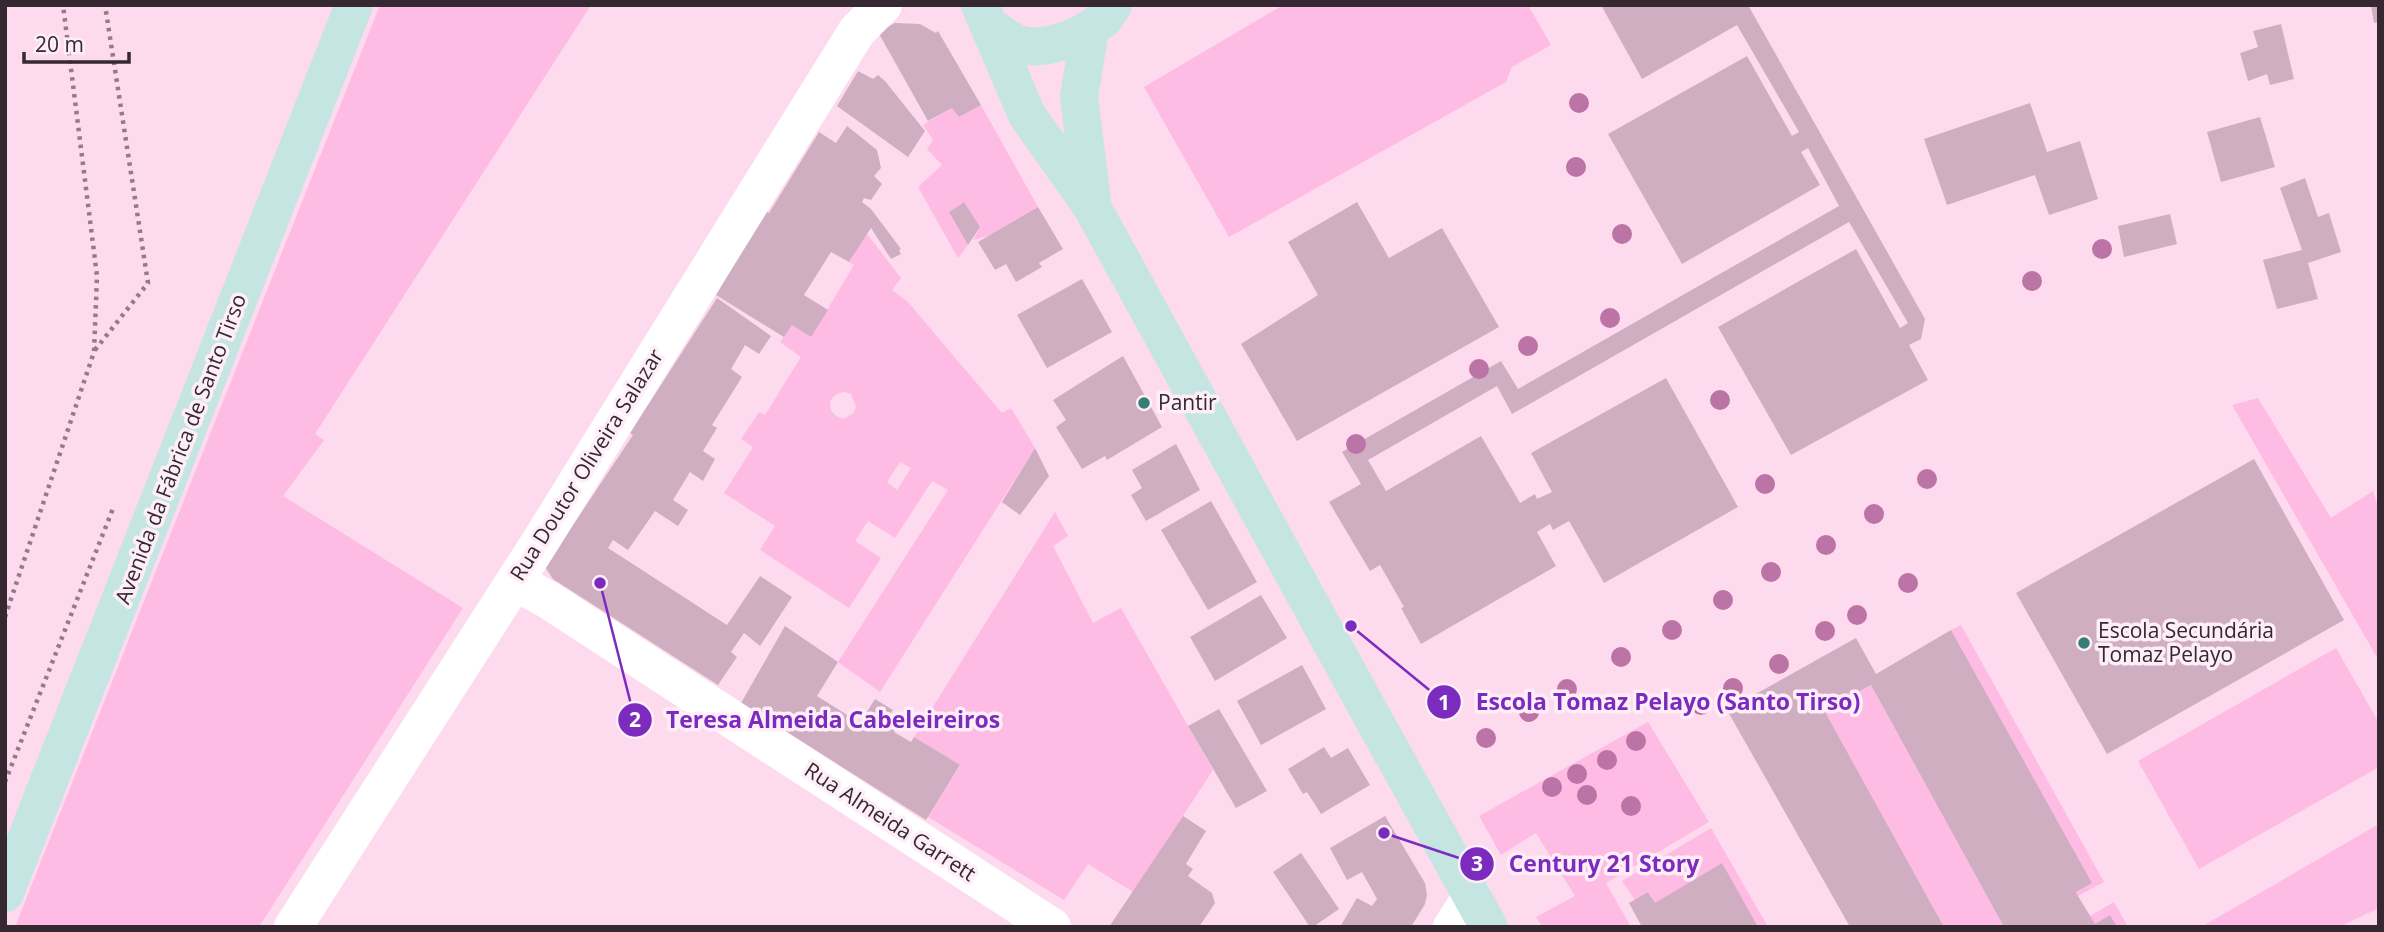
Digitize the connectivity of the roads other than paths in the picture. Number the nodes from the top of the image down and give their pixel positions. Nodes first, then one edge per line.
1 (355, 5) edge
2 (884, 5) edge
3 (985, 15) edge
4 (1101, 17) edge
5 (1092, 207) junction
6 (515, 581) junction
7 (5, 893) edge
8 (1471, 917) edge
9 (293, 927) edge
10 (1052, 927) edge

1 - 7 street, Avenida da Fábrica de Santo Tirso
2 - 6 street, Rua Doutor Oliveira Salazar
3 - 4 street
3 - 5 street
4 - 5 street
5 - 8 street
6 - 9 street, Rua Doutor Oliveira Salazar
6 - 10 street, Rua Almeida Garrett

